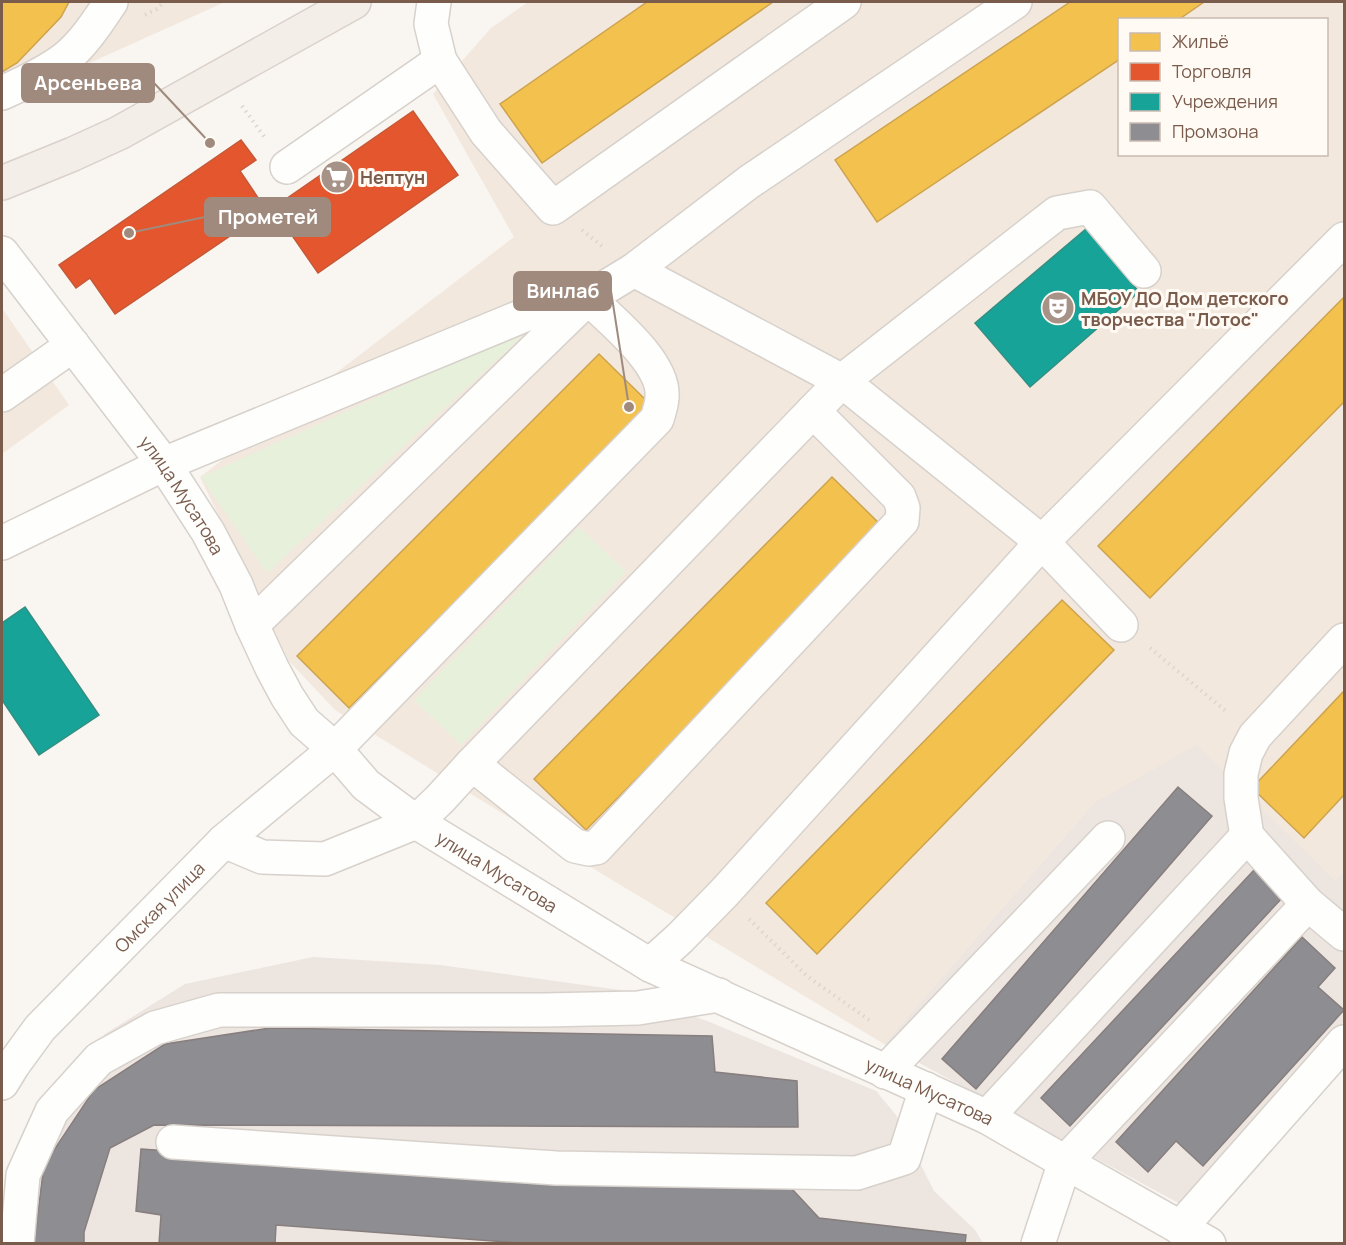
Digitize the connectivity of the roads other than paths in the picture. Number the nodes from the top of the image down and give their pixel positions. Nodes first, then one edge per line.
1 (111, 2) edge
2 (354, 2) edge
3 (434, 2) edge
4 (844, 2) edge
5 (1015, 2) edge
6 (440, 62) junction
7 (2, 93) edge
8 (287, 167) road end
9 (2, 183) edge
10 (1344, 239) edge
11 (2, 253) edge
12 (634, 270) junction
13 (1144, 271) dead end
14 (588, 298) junction
15 (73, 345) junction
16 (843, 381) junction
17 (2, 396) edge
18 (813, 411) junction
19 (164, 464) junction
20 (1042, 542) junction
21 (2, 543) edge
22 (252, 625) junction
23 (1121, 625) road end
24 (1344, 640) edge
25 (335, 749) junction
26 (472, 764) junction
27 (416, 822) junction
28 (1247, 836) junction
29 (1108, 838) dead end
30 (224, 841) junction
31 (1308, 904) junction
32 (1344, 934) edge
33 (650, 965) junction
34 (718, 994) junction
35 (1344, 1042) edge
36 (885, 1072) junction
37 (2, 1083) edge
38 (926, 1089) junction
39 (987, 1116) junction
40 (173, 1142) dead end
41 (1065, 1162) junction
42 (1180, 1228) junction
43 (17, 1244) edge
44 (1038, 1244) edge
45 (1209, 1244) edge

1 - 7 street
2 - 9 main road
3 - 6 street
4 - 6 street
5 - 12 street
6 - 8 street
10 - 20 street
11 - 15 street, улица Мусатова
12 - 14 street
12 - 16 street
12 - 19 street
13 - 16 street
14 - 22 street
14 - 25 street, Омская улица
15 - 17 street
15 - 19 street, улица Мусатова
16 - 18 street
16 - 20 street
18 - 26 street
18 - 26 street
19 - 21 street
19 - 22 street, улица Мусатова
20 - 23 street
20 - 33 street
22 - 25 street, улица Мусатова
24 - 28 street
25 - 27 street, улица Мусатова
25 - 30 street, Омская улица
26 - 27 street
27 - 30 street
27 - 33 street, улица Мусатова
28 - 31 street
28 - 39 street
29 - 36 street
30 - 37 street, Омская улица
31 - 32 street
31 - 41 street
33 - 34 street, улица Мусатова
34 - 36 street, улица Мусатова
34 - 43 street
35 - 42 street
36 - 38 street, улица Мусатова
38 - 39 street, улица Мусатова
38 - 40 street
39 - 41 street, улица Мусатова
41 - 42 street, улица Мусатова
41 - 44 street
42 - 45 street, улица Мусатова

